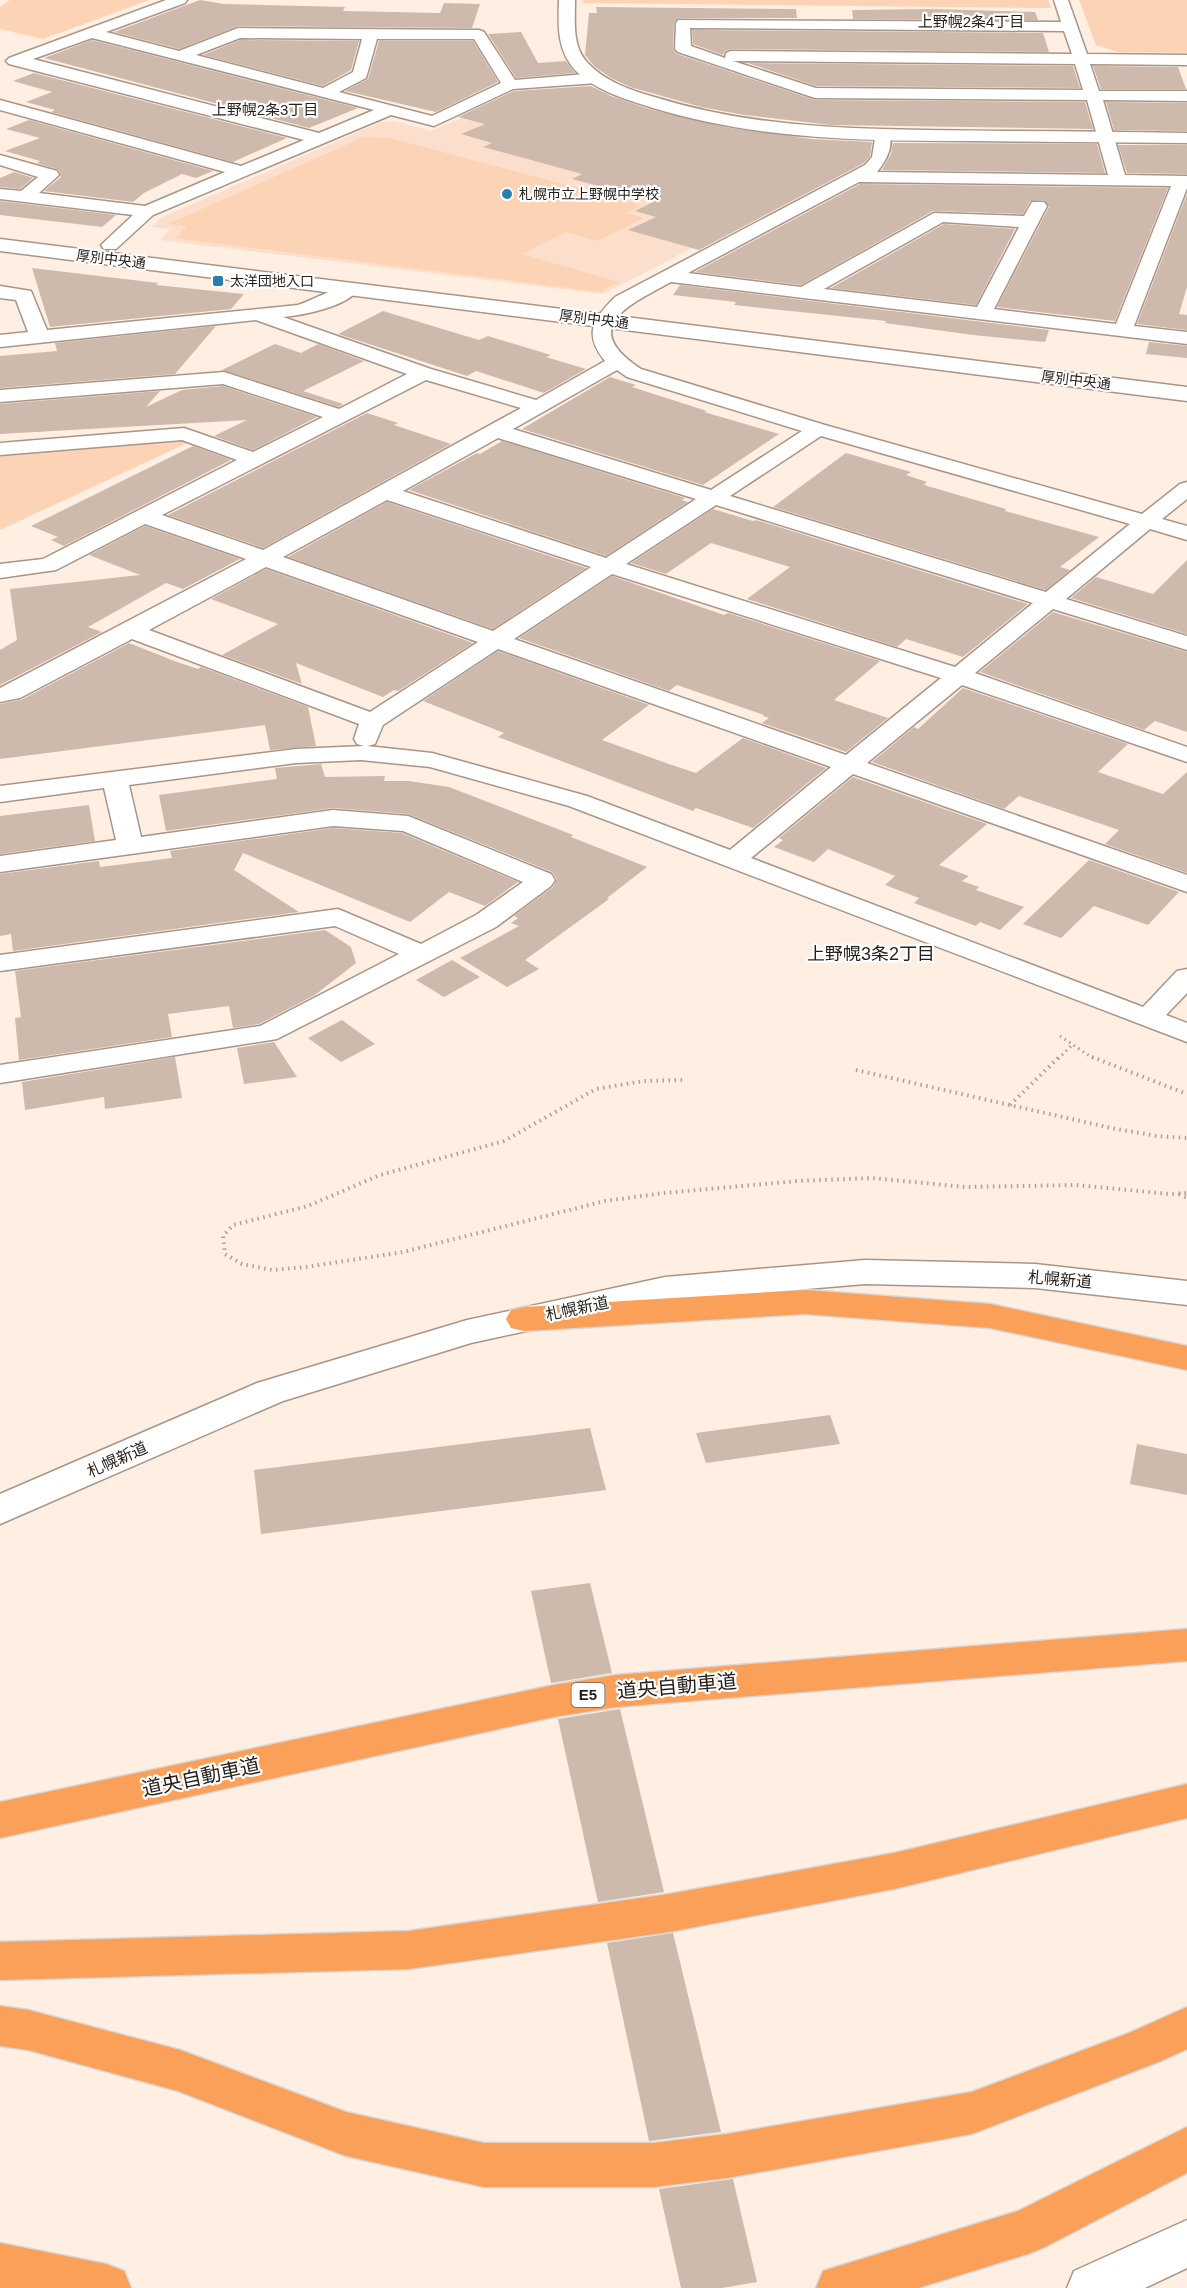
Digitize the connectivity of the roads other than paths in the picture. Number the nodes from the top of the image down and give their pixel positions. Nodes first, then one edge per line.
1 (180, 0) edge
2 (567, 0) edge
3 (1061, 0) edge
4 (1071, 27) junction
5 (92, 33) junction
6 (370, 36) junction
7 (180, 56) junction
8 (704, 56) junction
9 (1081, 59) junction
10 (17, 60) junction
11 (1187, 60) edge
12 (0, 66) edge
13 (597, 78) junction
14 (510, 85) junction
15 (326, 92) junction
16 (1093, 94) junction
17 (1187, 96) edge
18 (0, 105) edge
19 (389, 110) junction
20 (882, 135) junction
21 (1107, 137) junction
22 (1187, 138) edge
23 (321, 139) junction
24 (0, 160) edge
25 (244, 172) junction
26 (858, 177) junction
27 (1049, 180) junction
28 (1118, 180) junction
29 (1184, 181) edge
30 (0, 194) edge
31 (24, 197) junction
32 (147, 211) junction
33 (1030, 222) junction
34 (0, 231) edge
35 (0, 245) edge
36 (110, 245) junction
37 (666, 276) junction
38 (350, 290) junction
39 (807, 291) junction
40 (0, 292) edge
41 (983, 313) junction
42 (609, 314) junction
43 (257, 315) junction
44 (1123, 330) junction
45 (40, 338) junction
46 (1187, 338) edge
47 (0, 341) edge
48 (616, 363) junction
49 (424, 373) junction
50 (1187, 379) edge
51 (1187, 394) edge
52 (0, 396) edge
53 (538, 407) junction
54 (342, 416) junction
55 (818, 429) junction
56 (497, 430) junction
57 (0, 449) edge
58 (255, 460) junction
59 (1187, 488) edge
60 (384, 492) junction
61 (714, 497) junction
62 (144, 516) junction
63 (1146, 521) junction
64 (1187, 533) edge
65 (263, 559) junction
66 (609, 566) junction
67 (0, 571) edge
68 (1048, 601) junction
69 (131, 631) junction
70 (496, 640) junction
71 (1187, 643) edge
72 (957, 675) junction
73 (0, 695) edge
74 (372, 721) junction
75 (361, 753) junction
76 (1187, 755) edge
77 (848, 764) junction
78 (115, 779) junction
79 (0, 794) edge
80 (130, 846) junction
81 (733, 860) junction
82 (0, 864) edge
83 (1187, 884) edge
84 (421, 954) junction
85 (0, 963) edge
86 (1187, 977) edge
87 (1148, 1018) junction
88 (1187, 1033) edge
89 (0, 1074) edge
90 (1187, 1293) edge
91 (524, 1319) junction
92 (1187, 1358) edge
93 (0, 1510) edge
94 (1187, 1645) edge
95 (1187, 1801) edge
96 (0, 1820) edge
97 (0, 1961) edge
98 (0, 2026) edge
99 (1187, 2027) edge
100 (1187, 2149) edge
101 (1187, 2243) edge
102 (0, 2266) edge
103 (106, 2288) edge
104 (841, 2288) edge
105 (1092, 2288) edge

1 - 5 street
2 - 13 main road
3 - 4 street
4 - 8 street
4 - 9 street
5 - 7 street
5 - 10 street
6 - 7 street
6 - 14 street
6 - 15 street
7 - 15 street
8 - 9 street
8 - 16 street
9 - 11 street
9 - 16 street
10 - 12 street
10 - 23 street
13 - 14 street
13 - 20 main road
14 - 19 street
15 - 19 street
16 - 17 street
16 - 21 street
18 - 25 street
19 - 23 street
20 - 21 main road
20 - 26 street
21 - 22 main road
21 - 28 street
23 - 25 street
24 - 31 street
25 - 32 street
26 - 27 street
26 - 37 street
27 - 28 street
27 - 33 street
28 - 29 street
29 - 44 street
30 - 31 street
31 - 32 street
32 - 36 street
33 - 39 street
33 - 41 street
34 - 36 main road, 厚別中央通
35 - 38 main road, 厚別中央通
36 - 42 main road, 厚別中央通
37 - 39 street
37 - 42 street
38 - 42 main road, 厚別中央通
38 - 43 street
39 - 41 street
40 - 45 street
41 - 44 street
42 - 48 street
42 - 50 main road, 厚別中央通
42 - 51 main road, 厚別中央通
43 - 45 street
43 - 49 street
44 - 46 street
45 - 47 street
48 - 53 street
48 - 55 street
49 - 53 street
49 - 54 street
52 - 54 street
53 - 56 street
54 - 58 street
55 - 61 street
55 - 63 street
56 - 60 street
56 - 61 street
57 - 58 street
58 - 62 street
59 - 63 street
60 - 65 street
60 - 66 street
61 - 66 street
61 - 68 street
62 - 65 street
62 - 67 street
63 - 64 street
63 - 68 street
65 - 69 street
65 - 70 street
66 - 70 street
66 - 72 street
68 - 71 street
68 - 72 street
69 - 73 street
69 - 74 street
70 - 74 street
70 - 77 street
72 - 76 street
72 - 77 street
74 - 75 street
75 - 78 street
75 - 81 street
77 - 81 street
77 - 83 street
78 - 79 street
78 - 80 street
80 - 82 street
80 - 84 street
81 - 87 street
84 - 85 street
84 - 89 street
86 - 87 street
87 - 88 street
90 - 91 main road, 札幌新道
91 - 92 highway
91 - 93 main road, 札幌新道
94 - 96 highway, 道央自動車道 / E5
95 - 97 highway
98 - 99 highway
100 - 104 highway
101 - 105 main road
102 - 103 highway

